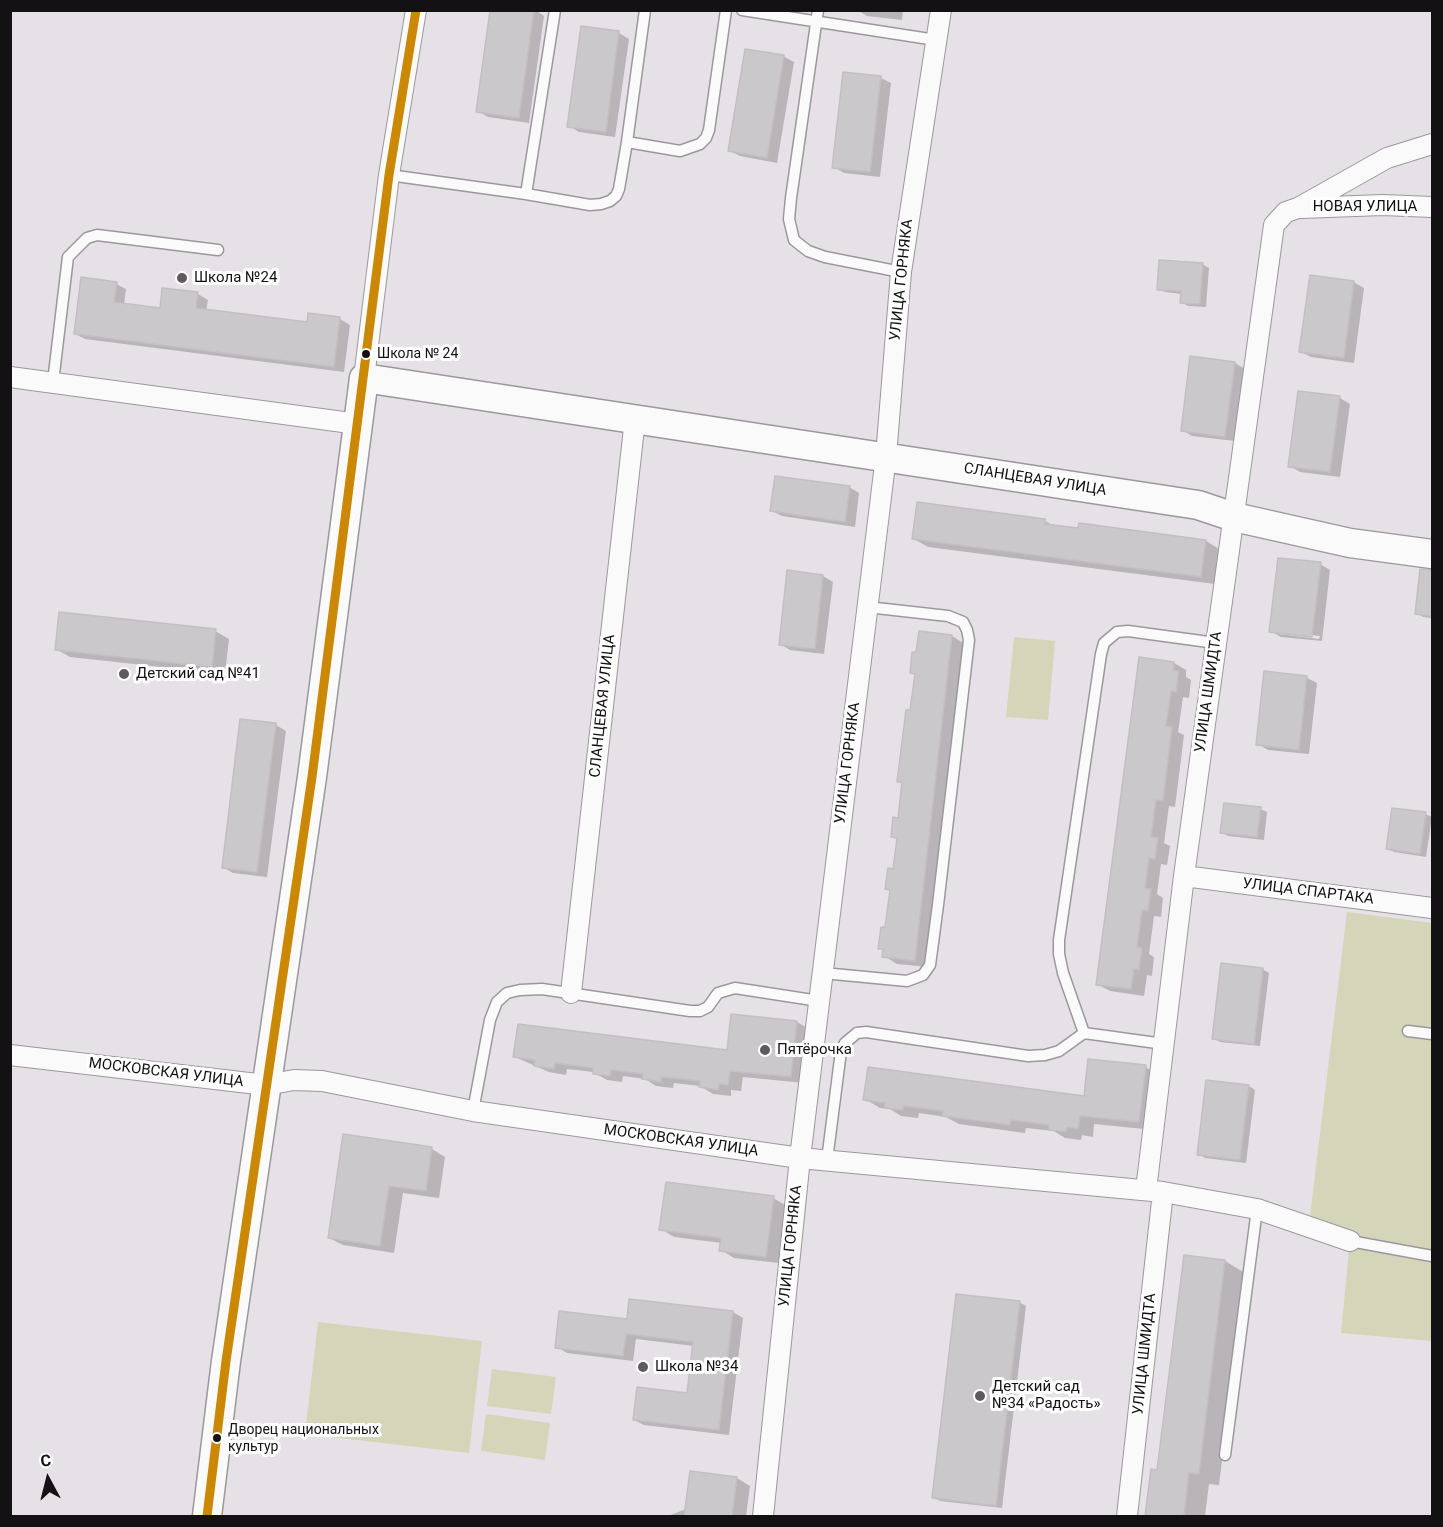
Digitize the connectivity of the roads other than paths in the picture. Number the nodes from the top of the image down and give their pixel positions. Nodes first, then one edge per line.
1 (416, 10) edge
2 (555, 10) edge
3 (645, 10) edge
4 (726, 10) edge
5 (742, 10) edge
6 (941, 10) edge
7 (817, 16) edge
8 (936, 40) junction
9 (627, 142) junction
10 (1432, 144) edge
11 (389, 175) junction
12 (526, 194) junction
13 (1432, 207) edge
14 (1298, 208) junction
15 (218, 250) dead end
16 (901, 272) junction
17 (10, 377) edge
18 (364, 378) junction
19 (53, 382) junction
20 (635, 419) junction
21 (358, 424) junction
22 (886, 456) junction
23 (1234, 517) junction
24 (1432, 554) edge
25 (867, 607) junction
26 (1216, 643) junction
27 (1184, 876) junction
28 (1432, 908) edge
29 (823, 973) junction
30 (571, 993) junction
31 (819, 1001) junction
32 (1408, 1031) dead end
33 (1084, 1033) junction
34 (1432, 1034) edge
35 (1164, 1044) junction
36 (10, 1055) edge
37 (266, 1085) junction
38 (473, 1111) junction
39 (800, 1158) junction
40 (827, 1160) junction
41 (1155, 1191) junction
42 (1257, 1209) junction
43 (1350, 1241) joint
44 (1432, 1256) edge
45 (1225, 1455) dead end
46 (207, 1516) edge
47 (763, 1516) edge
48 (1127, 1516) edge

1 - 11 street
2 - 12 lane
3 - 9 lane
4 - 9 lane
5 - 7 lane
6 - 8 street, УЛИЦА ГОРНЯКА
7 - 8 lane
7 - 16 lane
8 - 16 street, УЛИЦА ГОРНЯКА
9 - 12 lane
10 - 14 street, УЛИЦА ШМИДТА
11 - 12 lane
11 - 18 street
13 - 14 street, НОВАЯ УЛИЦА
14 - 23 street, УЛИЦА ШМИДТА
15 - 19 lane
16 - 22 street, УЛИЦА ГОРНЯКА
17 - 19 street
18 - 20 main road, СЛАНЦЕВАЯ УЛИЦА
18 - 21 main road
19 - 21 street
20 - 22 main road, СЛАНЦЕВАЯ УЛИЦА
20 - 30 street, СЛАНЦЕВАЯ УЛИЦА
21 - 37 main road
22 - 23 main road, СЛАНЦЕВАЯ УЛИЦА
22 - 25 street, УЛИЦА ГОРНЯКА
23 - 24 main road, СЛАНЦЕВАЯ УЛИЦА
23 - 26 street, УЛИЦА ШМИДТА
25 - 29 street, УЛИЦА ГОРНЯКА
25 - 29 lane
26 - 27 street, УЛИЦА ШМИДТА
26 - 33 lane
27 - 28 street, УЛИЦА СПАРТАКА
27 - 35 street, УЛИЦА ШМИДТА
29 - 31 street, УЛИЦА ГОРНЯКА
30 - 31 lane
30 - 38 lane
31 - 39 street, УЛИЦА ГОРНЯКА
32 - 34 lane
33 - 35 lane
33 - 40 lane
35 - 41 street, УЛИЦА ШМИДТА
36 - 37 street, МОСКОВСКАЯ УЛИЦА
37 - 38 street, МОСКОВСКАЯ УЛИЦА
37 - 46 main road
38 - 39 street, МОСКОВСКАЯ УЛИЦА
39 - 40 street, МОСКОВСКАЯ УЛИЦА
39 - 47 street, УЛИЦА ГОРНЯКА
40 - 41 street, МОСКОВСКАЯ УЛИЦА
41 - 42 street, МОСКОВСКАЯ УЛИЦА
41 - 48 street, УЛИЦА ШМИДТА
42 - 43 street, МОСКОВСКАЯ УЛИЦА
42 - 45 lane
43 - 44 lane

